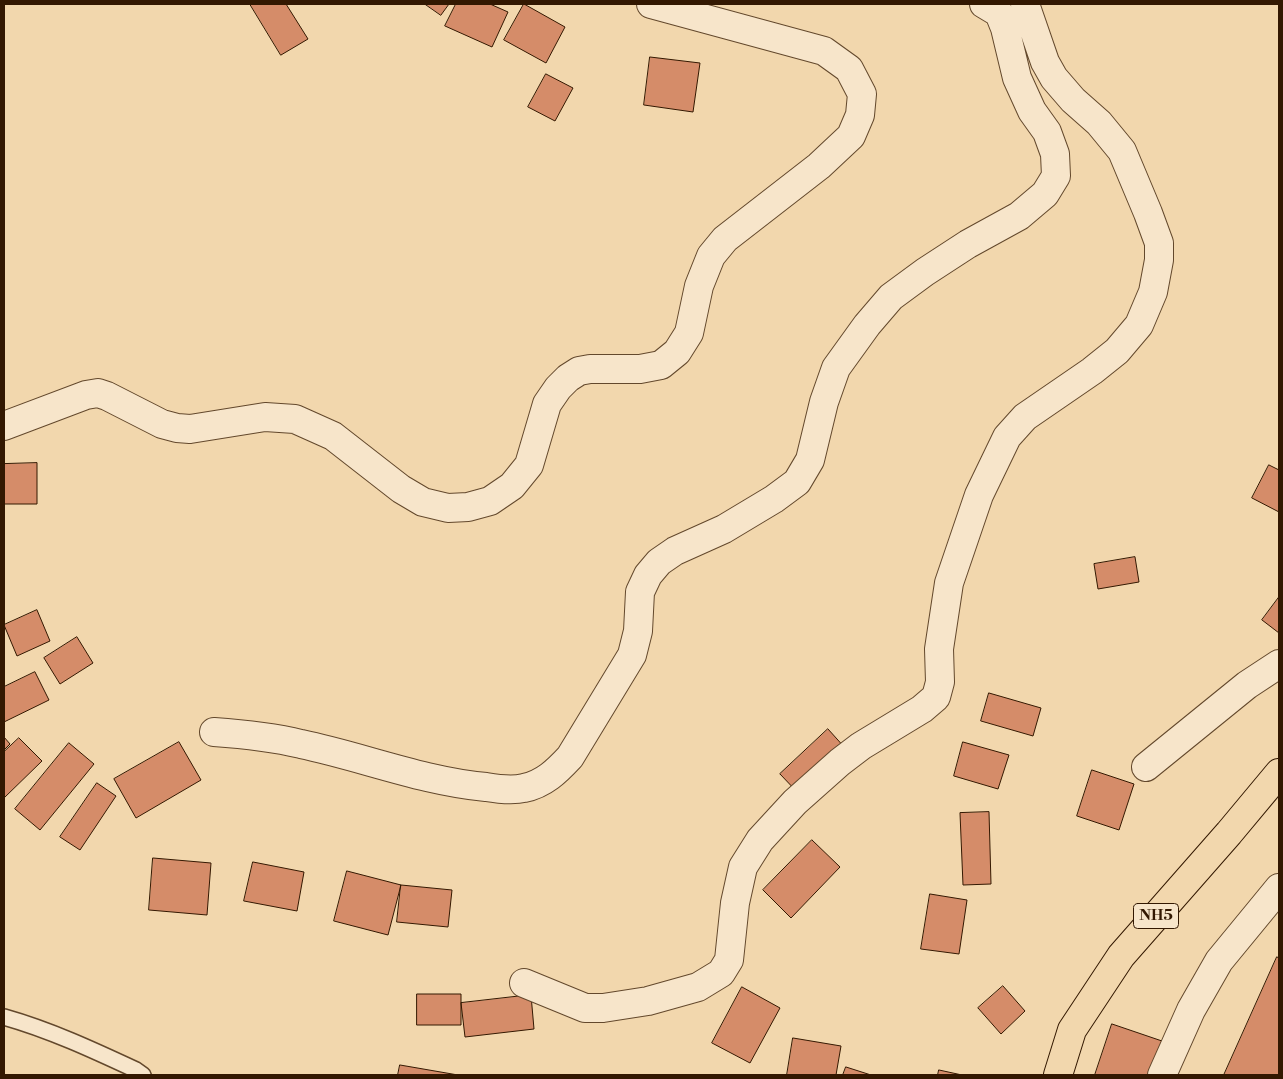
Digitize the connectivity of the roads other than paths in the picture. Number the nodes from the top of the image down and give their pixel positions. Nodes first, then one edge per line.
1 (984, 4) edge
2 (1026, 4) edge
3 (665, 6) edge
4 (4, 426) edge
5 (1279, 664) edge
6 (214, 732) dead end
7 (1146, 766) dead end
8 (1279, 773) edge
9 (1279, 888) edge
10 (524, 982) dead end
11 (4, 1017) edge
12 (143, 1075) edge
13 (1058, 1075) edge
14 (1162, 1075) edge

1 - 6 street
2 - 10 street
3 - 4 street
5 - 7 street
8 - 13 highway, NH5
9 - 14 street
11 - 12 lane

